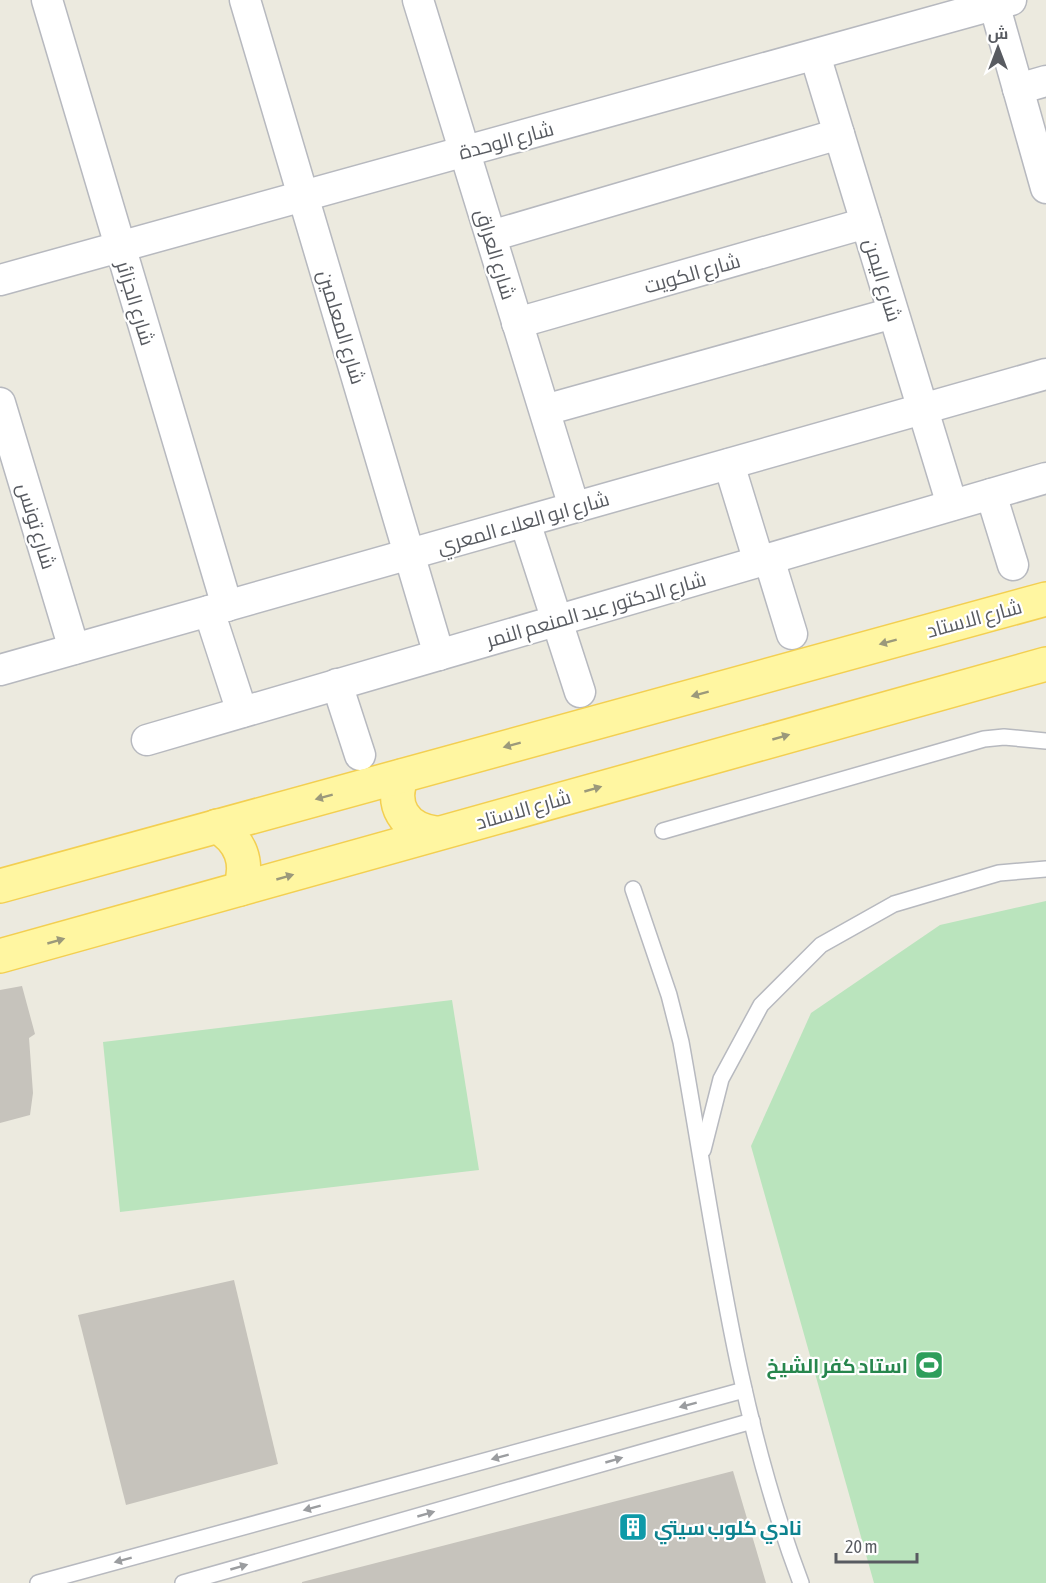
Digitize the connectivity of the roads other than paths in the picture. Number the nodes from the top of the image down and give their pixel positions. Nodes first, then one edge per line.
1 (47, 0) edge
2 (245, 0) edge
3 (418, 0) edge
4 (1000, 2) edge
5 (815, 55) junction
6 (1032, 85) edge
7 (839, 134) junction
8 (464, 151) junction
9 (1041, 152) edge
10 (1046, 188) edge
11 (303, 196) junction
12 (866, 223) junction
13 (490, 236) junction
14 (119, 247) junction
15 (0, 280) edge
16 (893, 313) junction
17 (517, 323) junction
18 (1046, 374) edge
19 (0, 403) edge
20 (923, 409) junction
21 (545, 410) junction
22 (5, 440) edge
23 (729, 464) junction
24 (1046, 478) edge
25 (991, 494) junction
26 (952, 506) junction
27 (574, 507) junction
28 (525, 522) junction
29 (410, 554) junction
30 (764, 560) junction
31 (1013, 565) dead end
32 (1046, 598) edge
33 (218, 608) junction
34 (557, 621) junction
35 (792, 634) dead end
36 (74, 649) junction
37 (440, 655) junction
38 (1046, 664) edge
39 (0, 670) edge
40 (337, 684) junction
41 (580, 692) dead end
42 (242, 712) junction
43 (147, 740) dead end
44 (1046, 741) edge
45 (360, 755) dead end
46 (402, 776) junction
47 (217, 826) junction
48 (663, 831) dead end
49 (436, 833) junction
50 (1046, 869) edge
51 (0, 886) edge
52 (240, 889) junction
53 (633, 889) dead end
54 (0, 956) edge
55 (702, 1156) junction
56 (744, 1390) junction
57 (752, 1421) junction
58 (38, 1583) edge
59 (183, 1583) edge
60 (801, 1583) edge

1 - 14 street, شارع الجزائر
2 - 11 street, شارع المعلمين
3 - 8 street, شارع العراق
4 - 5 street, شارع الوحدة
4 - 6 street
5 - 7 street, شارع اليمن
5 - 8 street, شارع الوحدة
6 - 9 street
7 - 12 street, شارع اليمن
7 - 13 street
8 - 11 street, شارع الوحدة
8 - 13 street, شارع العراق
9 - 10 street
11 - 14 street, شارع الوحدة
11 - 29 street, شارع المعلمين
12 - 16 street, شارع اليمن
12 - 17 street, شارع الكويت
13 - 17 street, شارع العراق
14 - 15 street, شارع الوحدة
14 - 33 street, شارع الجزائر
16 - 20 street, شارع اليمن
16 - 21 street
17 - 21 street, شارع العراق
18 - 20 street, شارع ابو العلاء المعري
19 - 22 street, شارع تونس
20 - 23 street, شارع ابو العلاء المعري
20 - 26 street, شارع اليمن
21 - 27 street, شارع العراق
22 - 36 street, شارع تونس
23 - 27 street, شارع ابو العلاء المعري
23 - 30 street
24 - 25 street, شارع الدكتور عبد المنعم النمر
25 - 26 street, شارع الدكتور عبد المنعم النمر
25 - 31 street
26 - 30 street, شارع الدكتور عبد المنعم النمر
27 - 28 street, شارع ابو العلاء المعري
28 - 29 street, شارع ابو العلاء المعري
28 - 34 street
29 - 33 street, شارع ابو العلاء المعري
29 - 37 street, شارع المعلمين
30 - 34 street, شارع الدكتور عبد المنعم النمر
30 - 35 street
32 -> 46 main road, شارع الاستاد
33 - 36 street, شارع ابو العلاء المعري
33 - 42 street, شارع الجزائر
34 - 37 street, شارع الدكتور عبد المنعم النمر
34 - 41 street
36 - 39 street, شارع ابو العلاء المعري
37 - 40 street, شارع الدكتور عبد المنعم النمر
49 -> 38 main road, شارع الاستاد
40 - 42 street, شارع الدكتور عبد المنعم النمر
40 - 45 street
42 - 43 street, شارع الدكتور عبد المنعم النمر
44 - 48 lane
46 -> 47 main road, شارع الاستاد
46 - 49 main road
47 - 51 main road, شارع الاستاد
47 - 52 main road
52 -> 49 main road, شارع الاستاد
50 - 55 lane
54 -> 52 main road, شارع الاستاد
53 - 55 lane
55 - 56 lane
56 - 57 lane
56 -> 58 lane
59 -> 57 lane
57 - 60 lane

